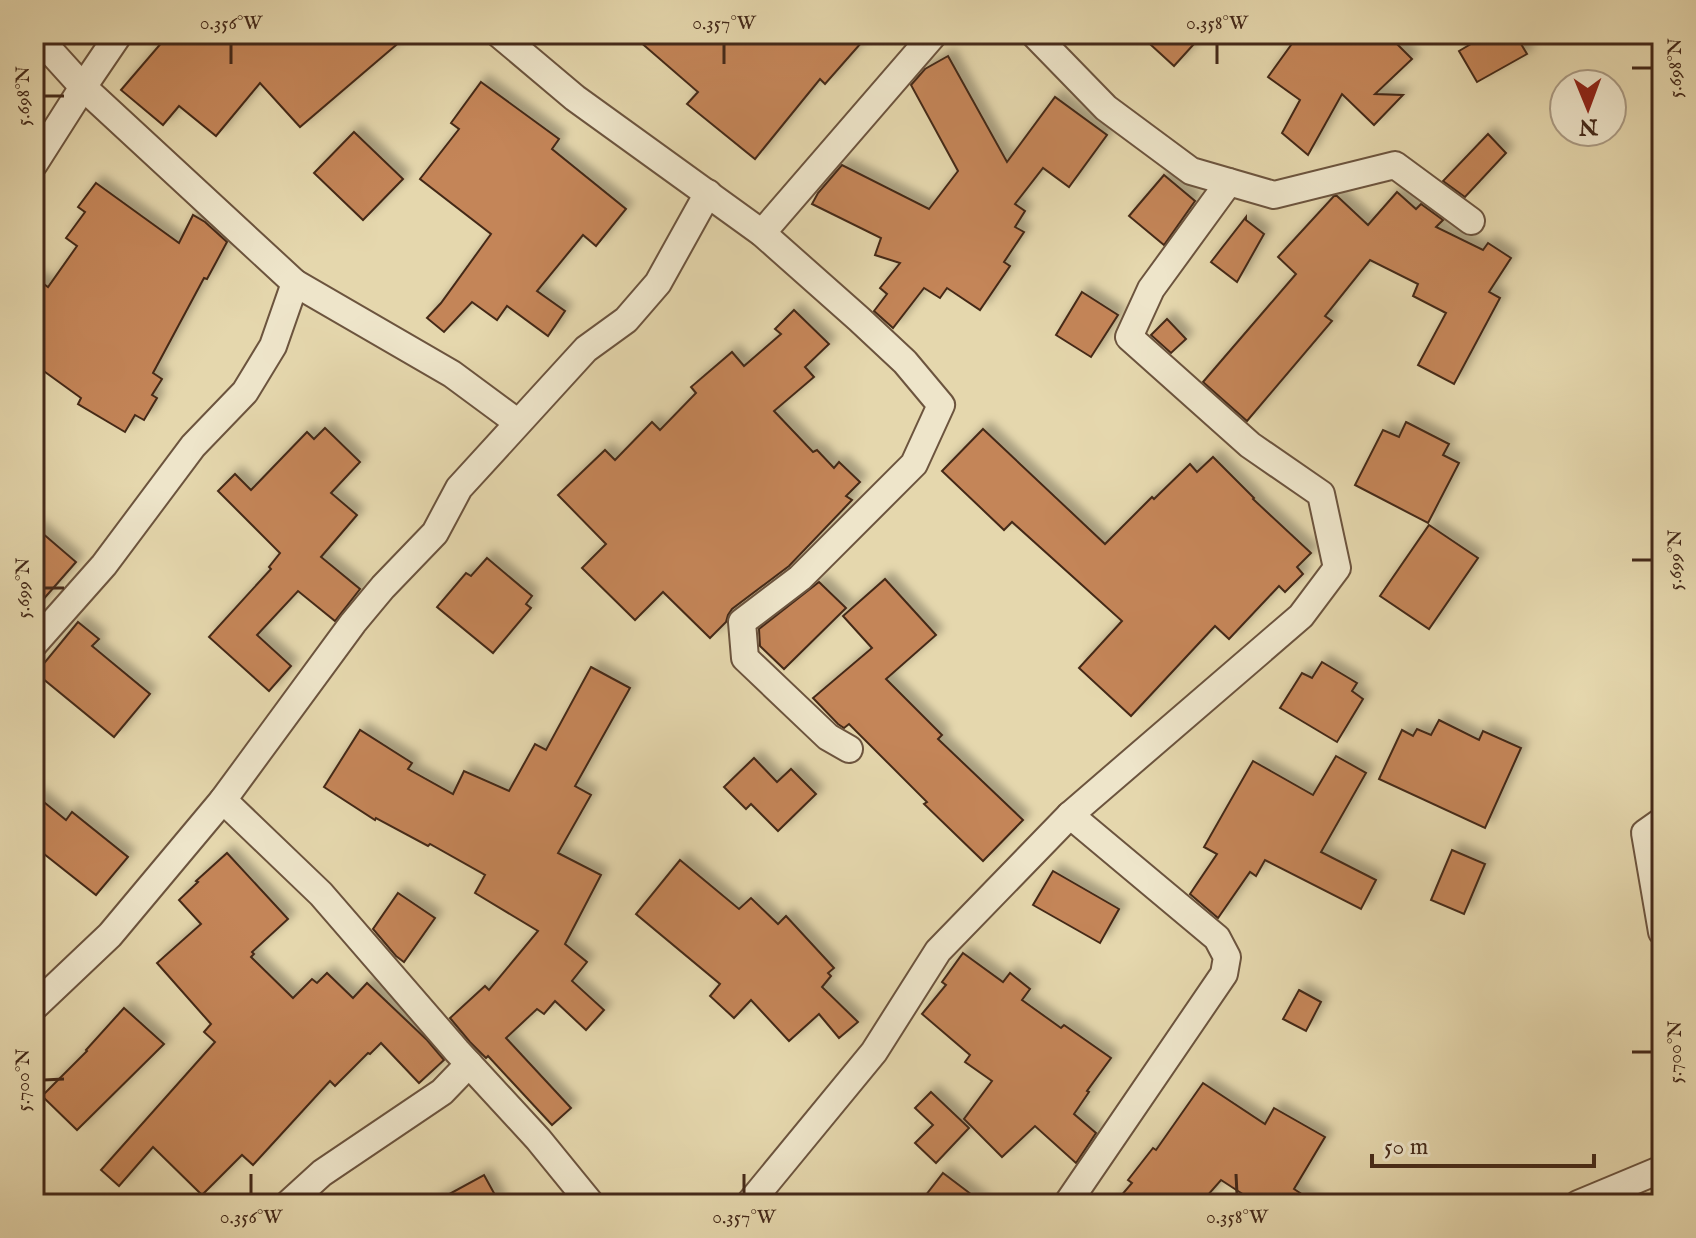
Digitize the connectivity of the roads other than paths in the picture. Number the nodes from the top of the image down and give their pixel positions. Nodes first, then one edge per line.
1 (35, 34) edge
2 (119, 34) edge
3 (499, 34) edge
4 (934, 34) edge
5 (1034, 34) edge
6 (83, 87) junction
7 (34, 164) edge
8 (1229, 182) junction
9 (708, 193) junction
10 (1471, 221) dead end
11 (762, 233) junction
12 (295, 283) junction
13 (517, 422) junction
14 (34, 644) edge
15 (849, 749) dead end
16 (223, 800) junction
17 (1070, 815) junction
18 (1662, 821) edge
19 (1662, 932) edge
20 (34, 1007) edge
21 (469, 1064) junction
22 (1662, 1169) edge
23 (288, 1204) edge
24 (591, 1204) edge
25 (749, 1204) edge
26 (1067, 1204) edge
27 (1578, 1204) edge

1 - 6 street
2 - 6 street
3 - 9 street
4 - 11 street
5 - 8 street
6 - 7 street
6 - 12 street
8 - 10 street
8 - 17 street
9 - 11 street
9 - 13 street
11 - 15 street
12 - 13 street
12 - 14 street
13 - 16 street
16 - 20 street
16 - 21 street
17 - 25 street
17 - 26 street
18 - 19 street
21 - 23 street
21 - 24 street
22 - 27 street

